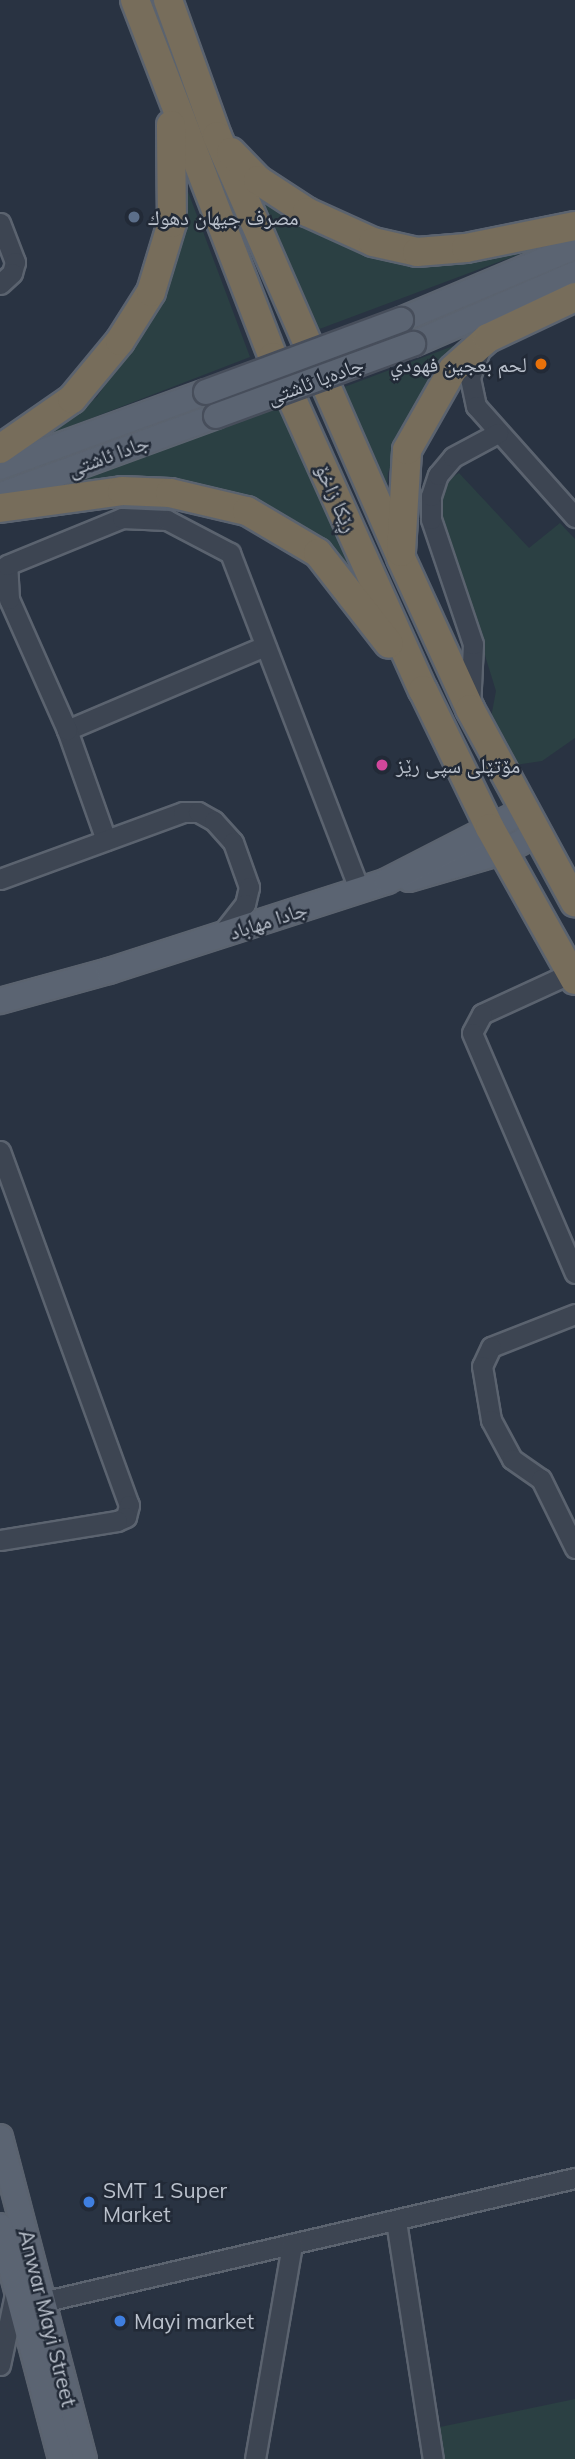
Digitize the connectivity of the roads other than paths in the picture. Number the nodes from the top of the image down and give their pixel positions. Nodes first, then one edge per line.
1 (135, 0) edge
2 (168, 0) edge
3 (162, 78) junction
4 (216, 136) junction
5 (0, 223) edge
6 (575, 226) edge
7 (575, 247) edge
8 (575, 274) edge
9 (0, 284) edge
10 (575, 297) edge
11 (488, 338) junction
12 (206, 392) joint
13 (216, 416) joint
14 (498, 433) junction
15 (0, 449) edge
16 (0, 467) edge
17 (568, 494) edge
18 (0, 495) edge
19 (0, 508) edge
20 (575, 517) edge
21 (401, 558) junction
22 (265, 646) junction
23 (423, 690) junction
24 (470, 709) junction
25 (67, 730) junction
26 (531, 821) junction
27 (497, 839) junction
28 (106, 840) junction
29 (0, 879) edge
30 (359, 889) junction
31 (575, 902) edge
32 (220, 936) junction
33 (573, 976) edge
34 (0, 1001) edge
35 (0, 1151) edge
36 (575, 1273) edge
37 (575, 1314) edge
38 (0, 1540) edge
39 (575, 1548) edge
40 (0, 2137) edge
41 (575, 2178) edge
42 (396, 2221) junction
43 (0, 2226) edge
44 (292, 2244) junction
45 (17, 2285) junction
46 (42, 2302) junction
47 (0, 2365) edge
48 (61, 2459) edge
49 (84, 2459) edge
50 (255, 2459) edge
51 (433, 2459) edge

1 - 3 highway, ڕێکا زاخۆ
2 - 4 highway, ڕێکا زاخۆ
3 - 15 highway
3 - 23 highway, ڕێکا زاخۆ
4 - 6 highway
4 - 21 highway, ڕێکا زاخۆ
5 - 9 street
7 - 12 main road, جادەیا ئاشتی, bridge
8 - 13 main road, جادەیا ئاشتی, bridge
10 - 11 highway
11 - 14 street
11 - 21 highway
12 - 16 main road, جادا ئاشتی
13 - 18 main road, جادا ئاشتی
14 - 17 street
14 - 24 street
17 - 20 street
19 - 23 highway
21 - 24 highway, ڕێکا زاخۆ
22 - 25 street
22 - 25 street
22 - 30 street
23 - 27 highway, ڕێکا زاخۆ
24 - 26 highway, ڕێکا زاخۆ
25 - 28 street
26 - 27 main road, جادا مهاباد
26 - 31 highway, ڕێکا زاخۆ
27 - 30 main road, جادا مهاباد
27 - 33 highway, ڕێکا زاخۆ
28 - 29 street
28 - 32 street
30 - 32 main road, جادا مهاباد
32 - 34 main road, جادا مهاباد
33 - 36 street
35 - 38 street
37 - 39 street
40 - 46 main road, Anwar Mayi Street
41 - 42 street
42 - 44 street
42 - 51 street
43 - 45 main road, Anwar Mayi Street
44 - 46 street
44 - 50 street
45 - 47 street
45 - 48 main road, Anwar Mayi Street
46 - 49 main road, Anwar Mayi Street

